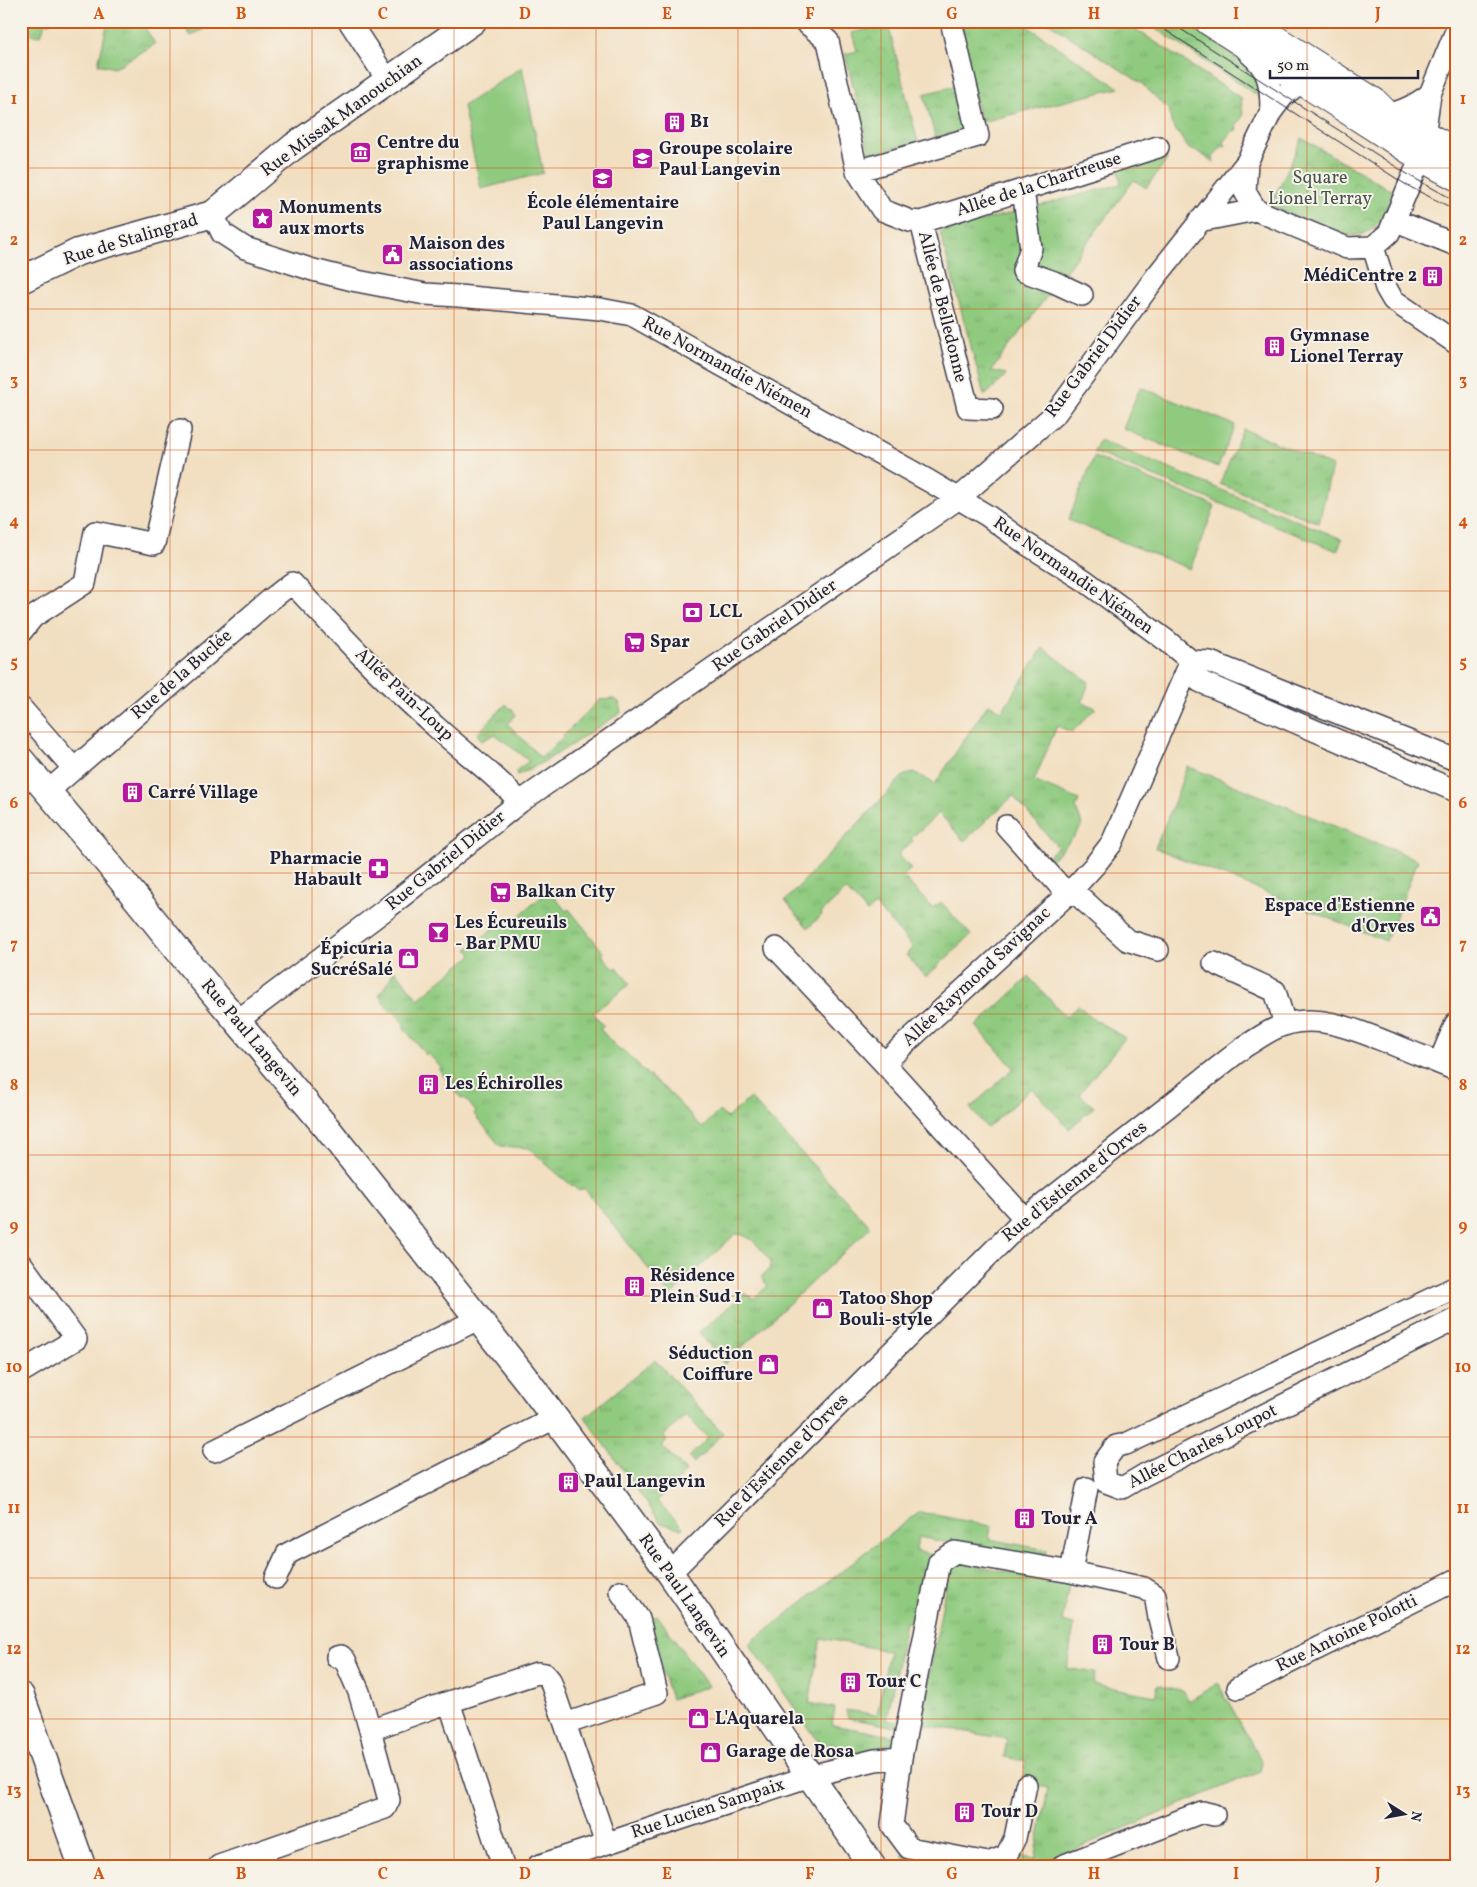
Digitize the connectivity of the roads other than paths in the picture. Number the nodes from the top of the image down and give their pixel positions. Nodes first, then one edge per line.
1 (349, 21) edge
2 (473, 21) edge
3 (804, 21) edge
4 (951, 21) edge
5 (1246, 21) edge
6 (1213, 24) edge
7 (1456, 31) edge
8 (388, 81) junction
9 (1302, 81) junction
10 (1430, 94) junction
11 (1271, 112) junction
12 (1387, 115) junction
13 (1423, 146) junction
14 (1158, 147) dead end
15 (1456, 152) edge
16 (1247, 162) junction
17 (857, 171) junction
18 (1456, 176) edge
19 (1023, 190) junction
20 (1256, 210) junction
21 (214, 214) junction
22 (1394, 220) junction
23 (1199, 221) junction
24 (921, 222) junction
25 (1456, 245) edge
26 (1373, 247) junction
27 (21, 280) edge
28 (1082, 294) dead end
29 (1456, 343) edge
30 (992, 409) dead end
31 (180, 430) dead end
32 (959, 498) junction
33 (292, 584) joint
34 (21, 632) edge
35 (1191, 661) junction
36 (21, 708) edge
37 (21, 760) edge
38 (1456, 760) edge
39 (74, 769) junction
40 (1456, 791) edge
41 (48, 792) junction
42 (520, 802) junction
43 (1006, 826) dead end
44 (1071, 891) junction
45 (776, 948) dead end
46 (1158, 950) dead end
47 (1214, 963) dead end
48 (237, 1021) junction
49 (1456, 1022) edge
50 (1283, 1025) junction
51 (884, 1063) junction
52 (1448, 1066) edge
53 (1025, 1219) junction
54 (21, 1263) edge
55 (1456, 1287) edge
56 (478, 1319) junction
57 (1456, 1319) edge
58 (21, 1372) edge
59 (555, 1418) junction
60 (214, 1451) dead end
61 (1087, 1488) dead end
62 (1071, 1572) junction
63 (670, 1573) junction
64 (276, 1578) dead end
65 (1456, 1580) edge
66 (620, 1591) dead end
67 (337, 1657) dead end
68 (1169, 1658) dead end
69 (1238, 1688) dead end
70 (21, 1696) edge
71 (449, 1702) junction
72 (565, 1724) junction
73 (370, 1730) junction
74 (901, 1758) junction
75 (810, 1776) junction
76 (1026, 1785) dead end
77 (1214, 1815) dead end
78 (606, 1843) junction
79 (82, 1866) edge
80 (219, 1866) edge
81 (503, 1866) edge
82 (538, 1866) edge
83 (872, 1866) edge
84 (1062, 1866) edge

1 - 8 street
2 - 8 street, Rue Missak Manouchian
3 - 17 street, Allée de Belledonne
4 - 17 street
5 - 12 main road
6 - 9 main road
6 - 11 street
7 - 10 street
8 - 21 street, Rue Missak Manouchian
9 - 11 street
9 - 12 street
9 - 13 main road
10 - 12 street
10 - 13 street
11 - 16 street
12 - 13 main road
13 - 15 main road
13 - 18 main road
13 - 22 street
14 - 19 street, Allée de la Chartreuse
16 - 20 street
16 - 23 street, Rue Gabriel Didier
17 - 24 street, Allée de Belledonne
19 - 24 street, Allée de la Chartreuse
19 - 28 street
20 - 23 street
20 - 26 street
21 - 27 street, Rue de Stalingrad
21 - 32 street, Rue Normandie Niémen
22 - 25 street
22 - 26 street
23 - 32 street, Rue Gabriel Didier
24 - 30 street, Allée de Belledonne
26 - 29 street
31 - 34 street
32 - 35 street, Rue Normandie Niémen
32 - 42 street, Rue Gabriel Didier
33 - 39 street, Rue de la Buclée
33 - 42 street, Allée Pain-Loup
35 - 38 street, Rue Normandie Niémen
35 - 40 street, Rue Normandie Niémen
35 - 44 street, Allée Raymond Savignac
36 - 39 street
37 - 41 street, Rue Paul Langevin
39 - 41 street, Rue de la Buclée
41 - 48 street, Rue Paul Langevin
42 - 48 street, Rue Gabriel Didier
43 - 44 street, Allée Raymond Savignac
44 - 46 street, Allée Raymond Savignac
44 - 51 street, Allée Raymond Savignac
45 - 51 street
47 - 50 street
48 - 56 street, Rue Paul Langevin
49 - 52 street
50 - 52 street, Rue d'Estienne d'Orves
50 - 53 street, Rue d'Estienne d'Orves
51 - 53 street
53 - 63 street, Rue d'Estienne d'Orves
54 - 58 street
55 - 57 street, Allée Charles Loupot
56 - 59 street, Rue Paul Langevin
56 - 60 street
59 - 63 street, Rue Paul Langevin
59 - 64 street
61 - 62 street
62 - 68 street
62 - 74 street
63 - 75 street, Rue Paul Langevin
65 - 69 street, Rue Antoine Polotti
66 - 72 street
67 - 73 street
70 - 79 street
71 - 72 street
71 - 73 street
71 - 81 street
72 - 78 street
73 - 80 street
74 - 75 street
74 - 76 street
75 - 78 street, Rue Lucien Sampaix
75 - 83 street, Rue Paul Langevin
77 - 84 street
78 - 82 street, Rue Lucien Sampaix

